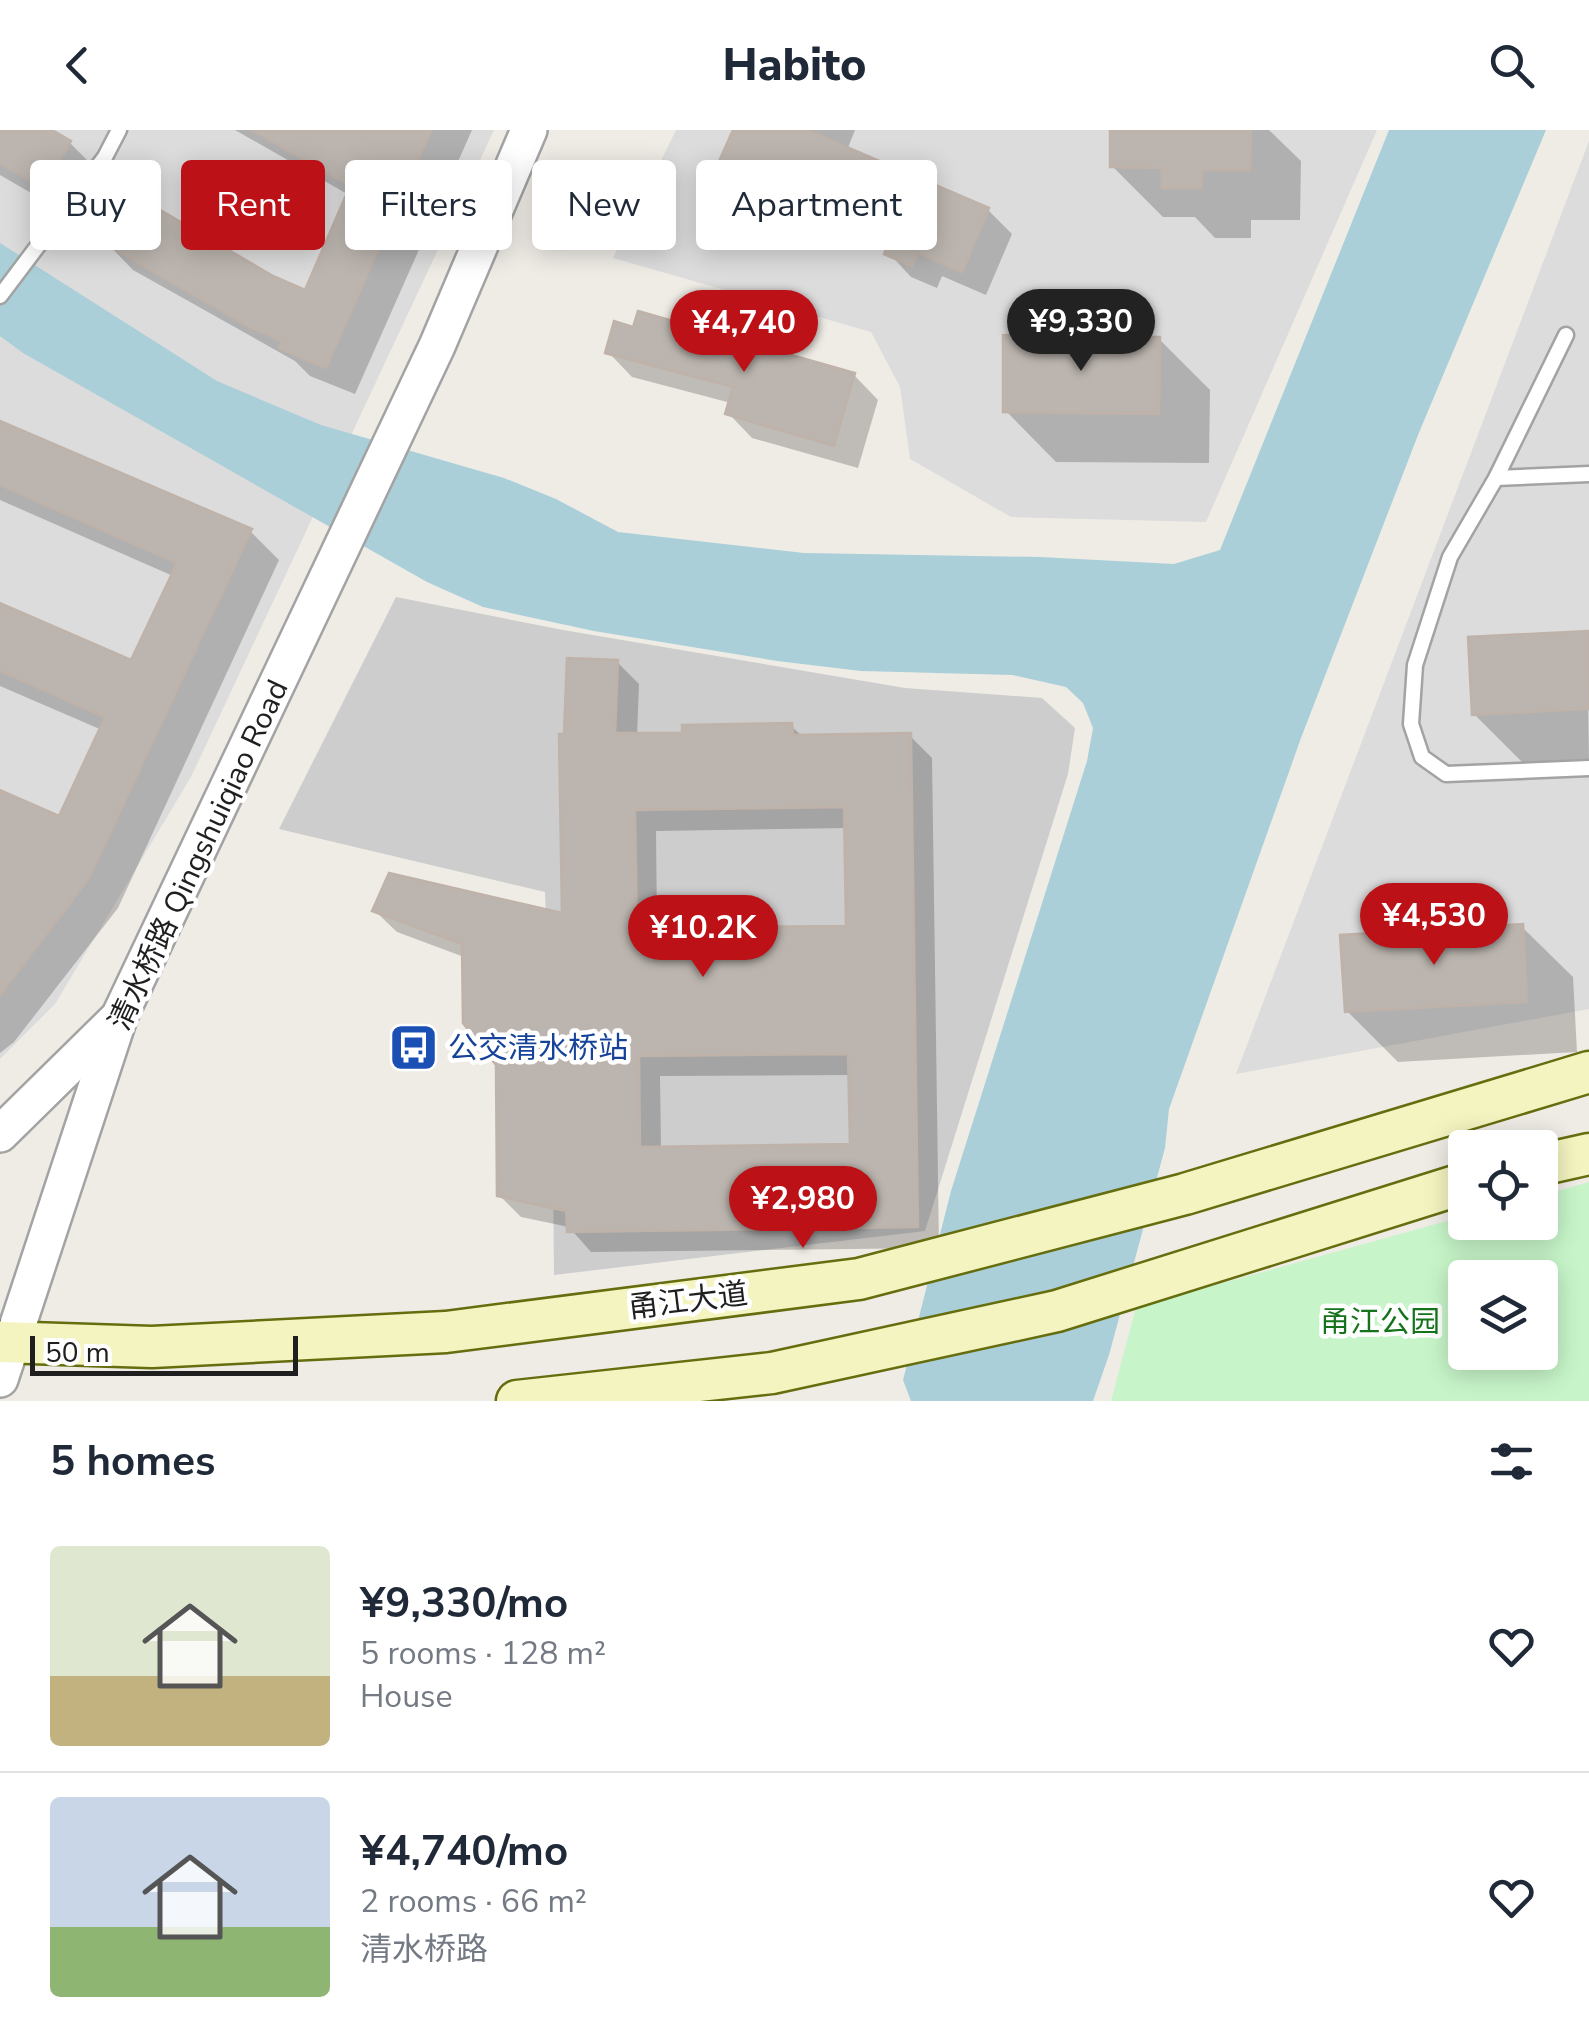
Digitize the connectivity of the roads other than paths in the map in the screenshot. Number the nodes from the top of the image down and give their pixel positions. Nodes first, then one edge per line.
1 (118, 130) edge
2 (529, 130) edge
3 (0, 296) edge
4 (1566, 335) dead end
5 (1589, 474) edge
6 (1496, 478) junction
7 (1589, 768) edge
8 (120, 1015) junction
9 (1589, 1072) edge
10 (0, 1134) edge
11 (1589, 1154) edge
12 (1558, 1161) edge
13 (1448, 1187) edge
14 (4, 1354) edge
15 (517, 1401) edge

1 - 3 lane
2 - 8 street, 清水桥路 Qingshuiqiao Road
4 - 6 lane
5 - 6 lane
6 - 7 lane
8 - 10 street
8 - 14 street, 清水桥路 Qingshuiqiao Road
9 - 14 main road, 甬江大道
11 - 12 main road
13 - 15 main road

